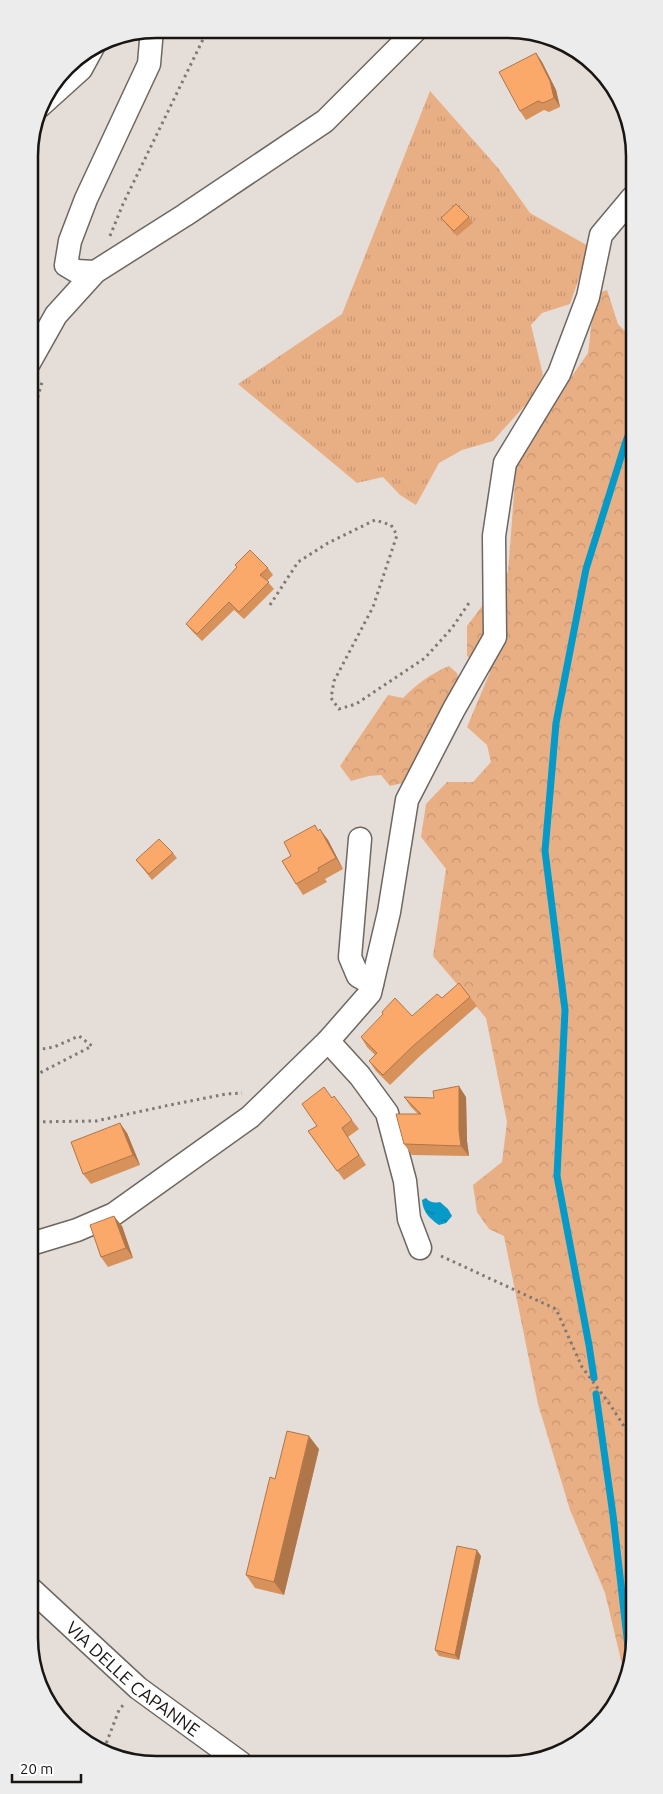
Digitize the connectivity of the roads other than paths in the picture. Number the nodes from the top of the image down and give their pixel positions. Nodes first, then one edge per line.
1 (151, 38) edge
2 (408, 38) edge
3 (85, 61) edge
4 (56, 91) edge
5 (626, 205) edge
6 (95, 272) junction
7 (38, 367) edge
8 (360, 839) dead end
9 (372, 984) junction
10 (328, 1041) junction
11 (38, 1242) edge
12 (420, 1248) road end
13 (38, 1595) edge
14 (231, 1756) edge

1 - 6 street
2 - 6 street
3 - 4 street
5 - 9 street
6 - 7 street
8 - 9 street
9 - 10 street
10 - 11 street
10 - 12 street
13 - 14 street, VIA DELLE CAPANNE

